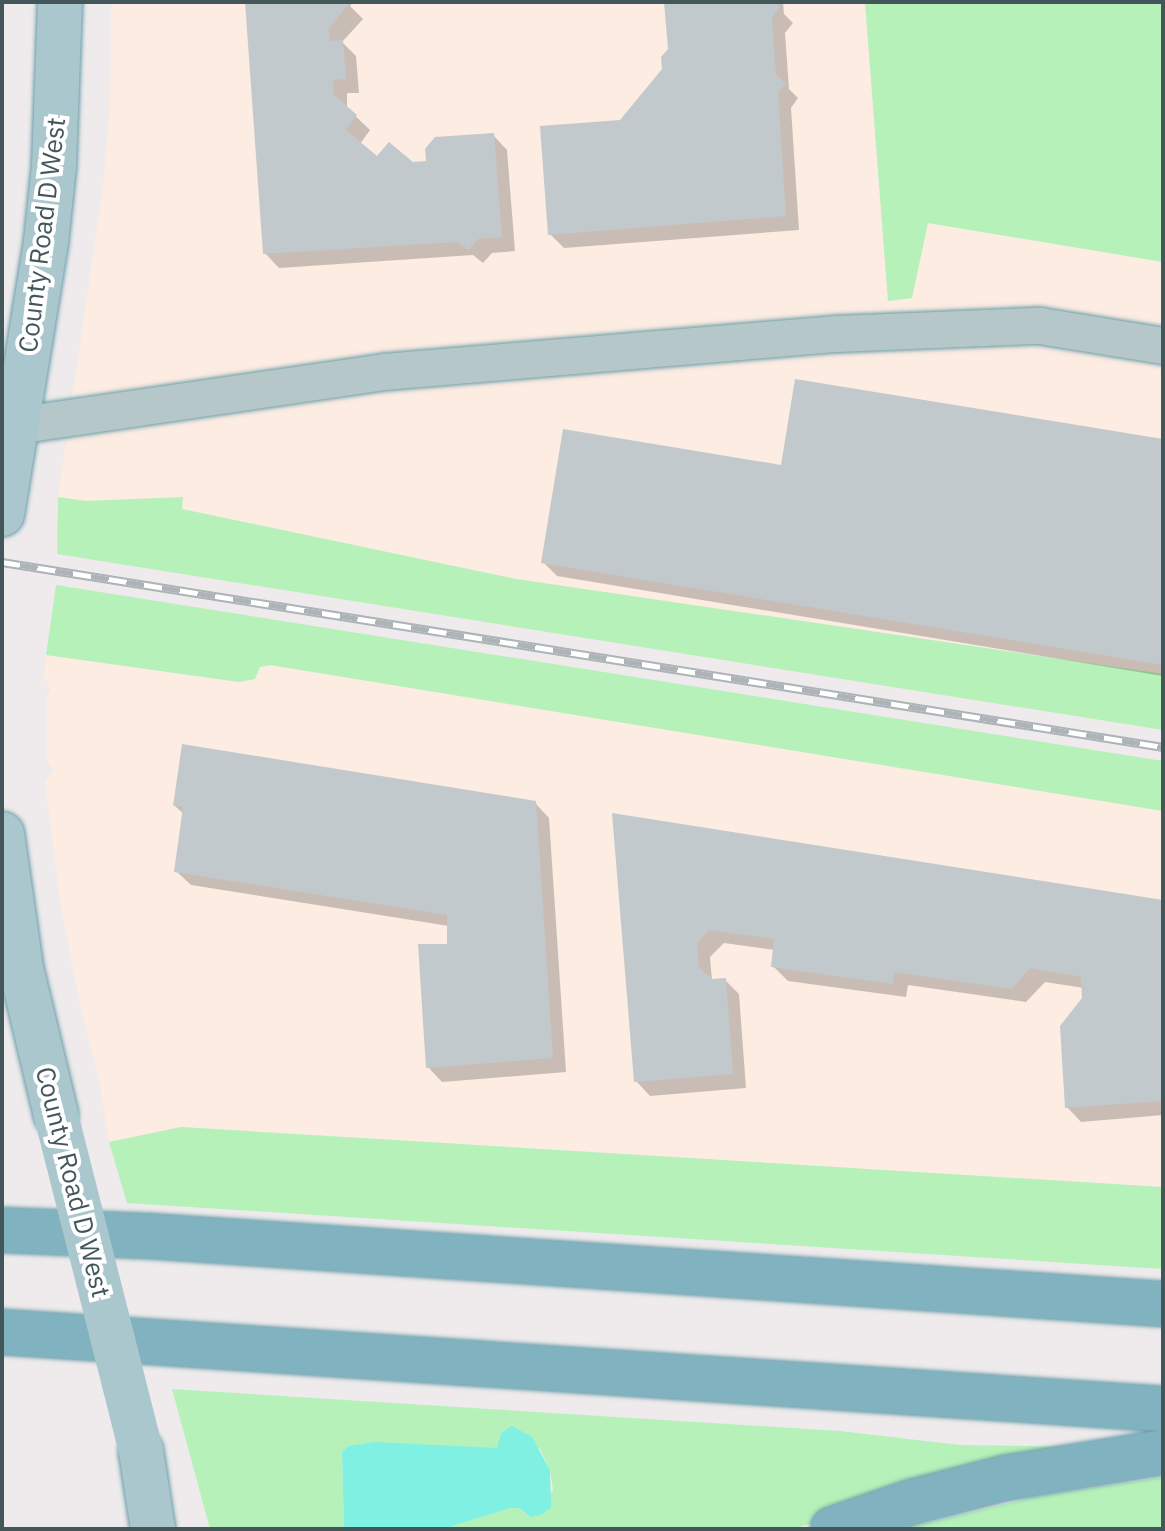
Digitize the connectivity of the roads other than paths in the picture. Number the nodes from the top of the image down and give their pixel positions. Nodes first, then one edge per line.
1 (60, 2) edge
2 (1163, 346) edge
3 (15, 426) junction
4 (2, 514) edge
5 (2, 834) edge
6 (2, 1230) edge
7 (1163, 1304) edge
8 (2, 1332) edge
9 (1163, 1409) edge
10 (1163, 1452) edge
11 (153, 1529) edge
12 (833, 1529) edge

1 - 3 main road, County Road D West
2 - 3 lane
3 - 4 main road, County Road D West
5 - 11 main road, County Road D West, bridge
6 - 7 highway
8 - 9 highway
10 - 12 highway

